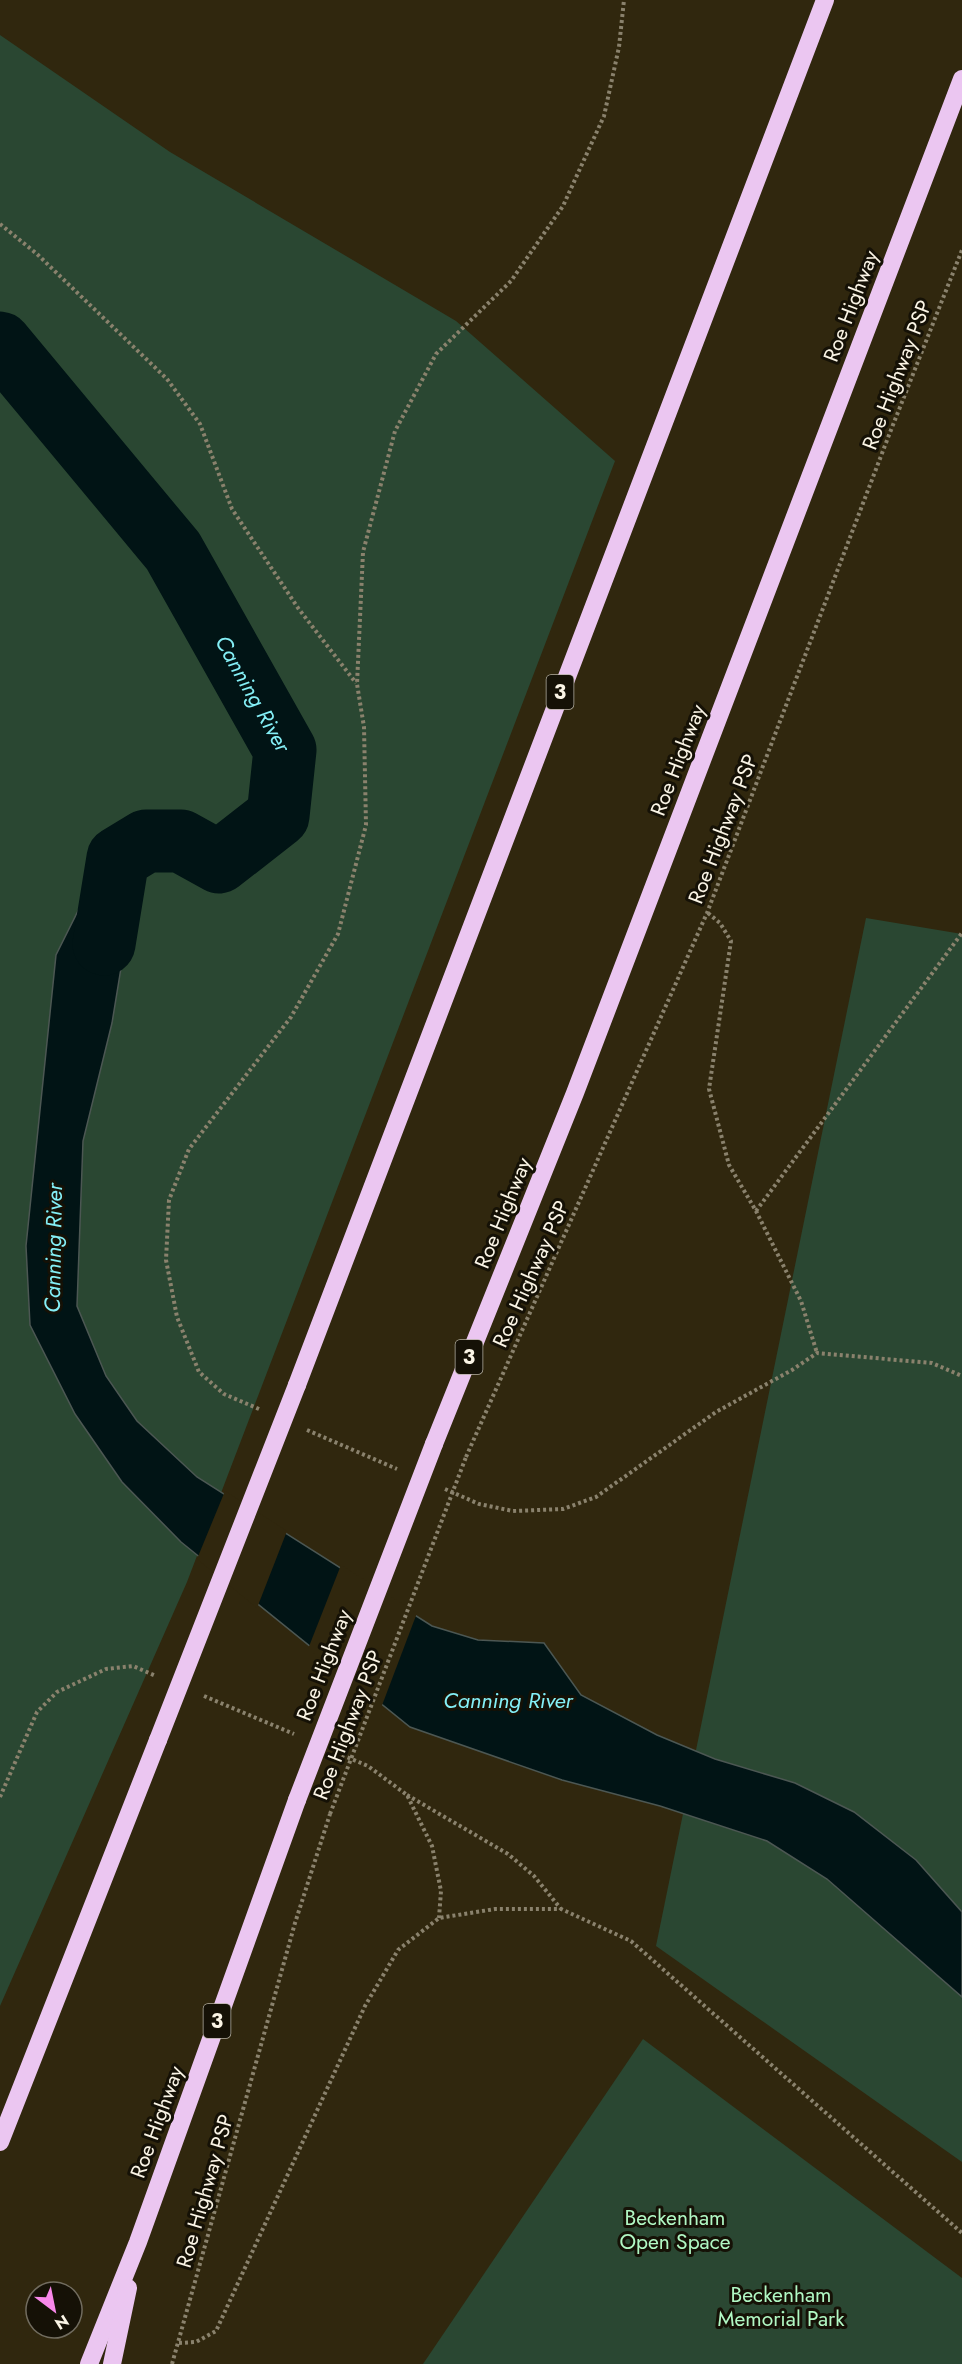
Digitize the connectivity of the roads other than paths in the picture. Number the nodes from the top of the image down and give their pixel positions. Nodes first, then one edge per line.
1 (825, 0) edge
2 (962, 79) edge
3 (0, 2142) edge
4 (138, 2242) junction
5 (89, 2364) edge
6 (112, 2364) edge

1 - 3 highway, 3, bridge
2 - 4 highway, Roe Highway / 3, bridge
4 - 5 highway, Roe Highway / 3
4 - 6 highway

